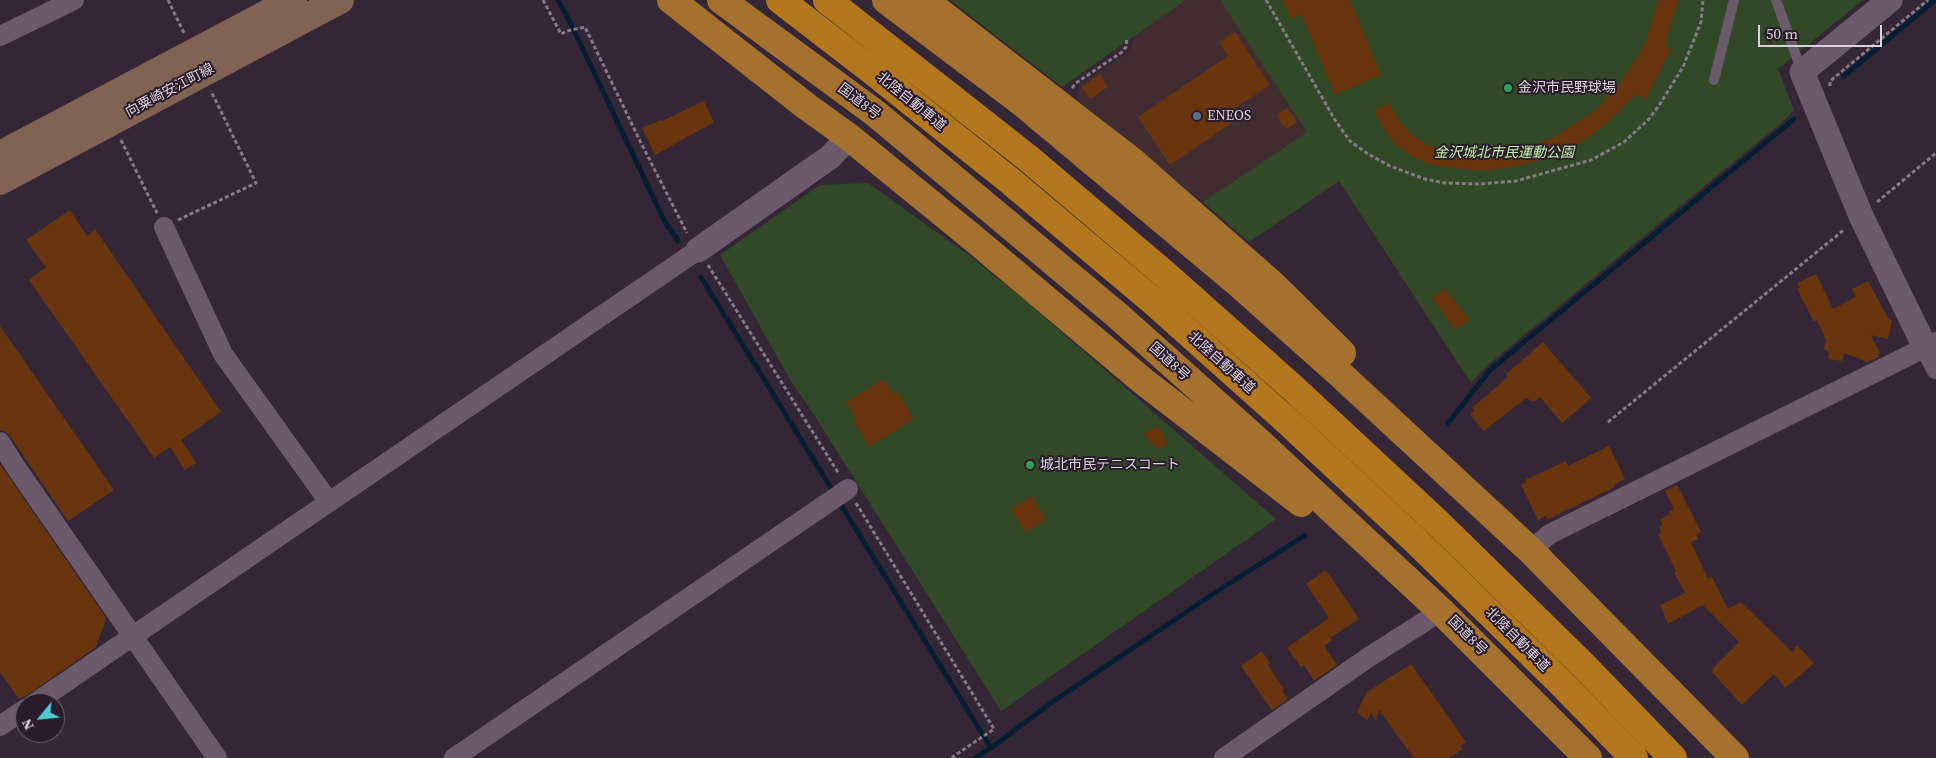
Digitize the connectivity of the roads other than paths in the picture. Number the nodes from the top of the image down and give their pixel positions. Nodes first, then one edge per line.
1 (74, 0) edge
2 (293, 0) edge
3 (340, 0) edge
4 (671, 0) edge
5 (721, 0) edge
6 (780, 0) edge
7 (827, 0) edge
8 (886, 0) edge
9 (924, 0) edge
10 (1734, 0) edge
11 (1776, 0) edge
12 (1890, 0) edge
13 (0, 36) edge
14 (198, 63) junction
15 (1802, 72) junction
16 (1714, 80) dead end
17 (849, 137) junction
18 (0, 154) edge
19 (0, 181) edge
20 (164, 227) road end
21 (698, 250) joint
22 (1932, 353) edge
23 (0, 442) edge
24 (840, 494) road end
25 (1469, 494) junction
26 (329, 502) junction
27 (1530, 550) junction
28 (1441, 610) junction
29 (133, 636) junction
30 (50, 693) edge
31 (15, 716) edge
32 (0, 726) edge
33 (217, 758) edge
34 (454, 758) edge
35 (1224, 758) edge
36 (1588, 758) edge
37 (1634, 758) edge
38 (1674, 758) edge
39 (1736, 758) edge

1 - 13 street
2 - 14 main road, 向粟崎安江町線
3 - 14 main road, 向粟崎安江町線
4 - 17 highway
5 - 28 highway, 国道8号
6 - 37 highway, 北陸自動車道
7 - 38 highway, 北陸自動車道
8 - 25 highway
9 - 25 highway
10 - 16 lane
11 - 15 lane
12 - 15 street
14 - 18 main road, 向粟崎安江町線
14 - 19 main road, 向粟崎安江町線
15 - 22 street
17 - 21 street
17 - 28 highway
20 - 26 street
21 - 26 street
22 - 27 street
23 - 29 street
24 - 34 street
25 - 27 highway
26 - 29 street
27 - 39 highway
28 - 35 street
28 - 36 highway, 国道8号
29 - 30 street
29 - 33 street
31 - 32 street

